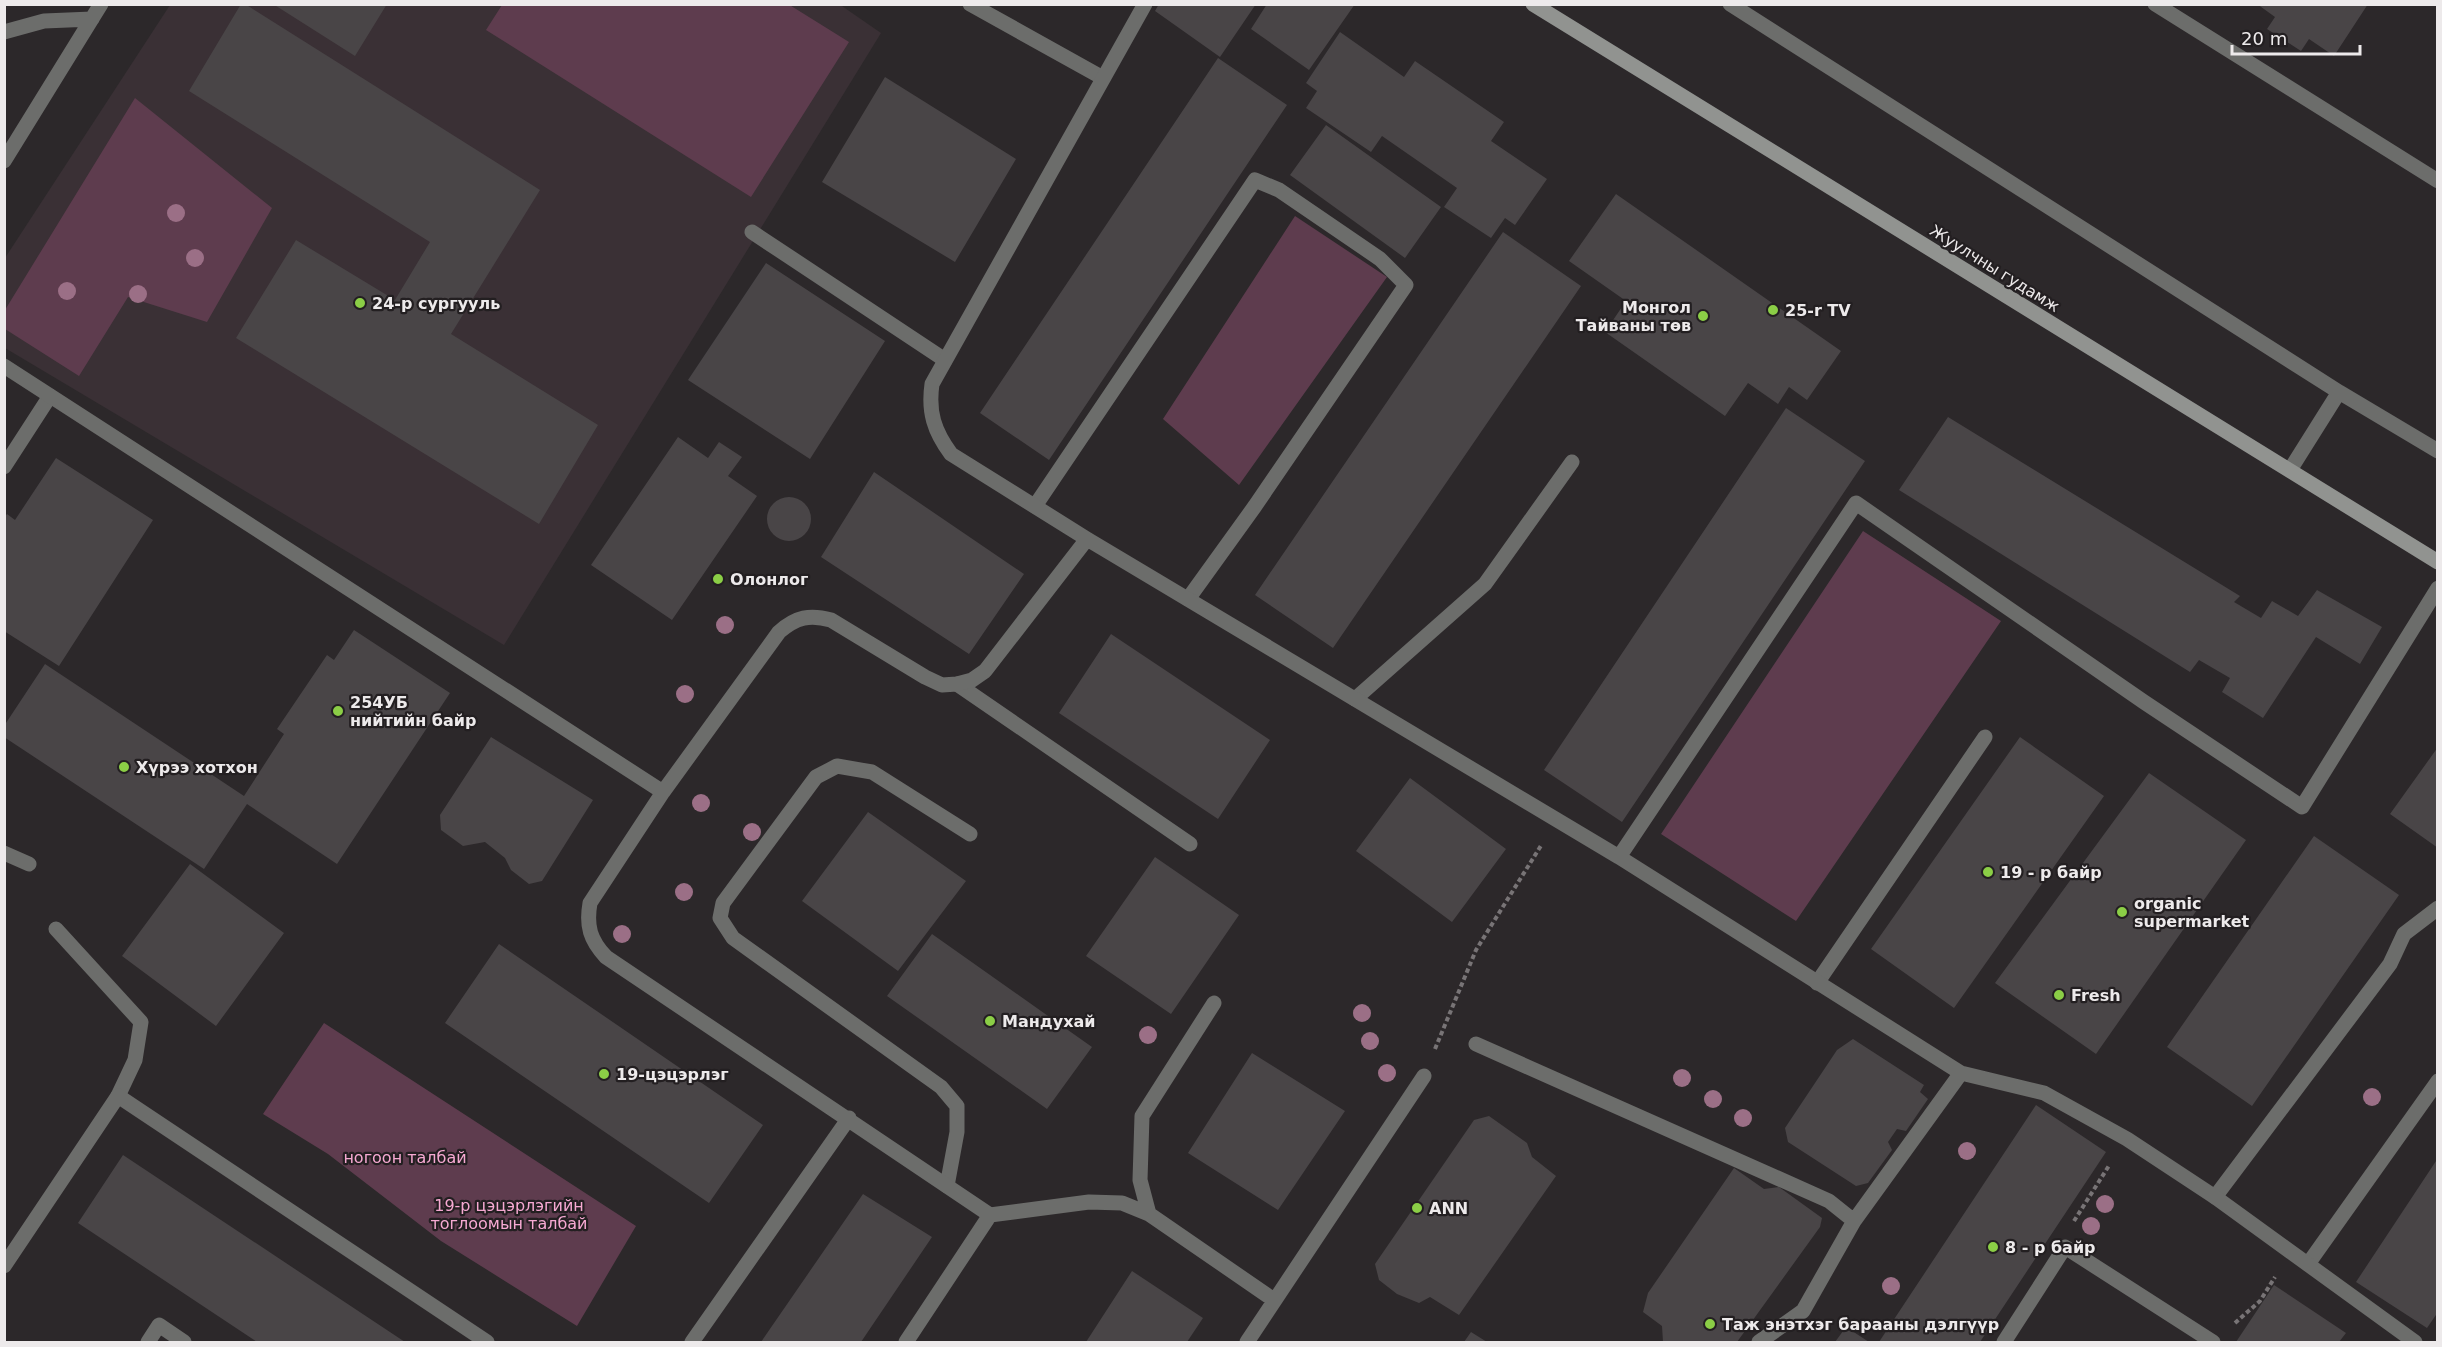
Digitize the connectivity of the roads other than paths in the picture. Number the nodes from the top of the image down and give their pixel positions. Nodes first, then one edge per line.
1 (101, 4) edge
2 (970, 4) edge
3 (1145, 4) edge
4 (1533, 4) edge
5 (1730, 4) edge
6 (2155, 4) edge
7 (92, 19) junction
8 (4, 32) edge
9 (1103, 78) junction
10 (4, 161) edge
11 (2438, 181) edge
12 (752, 232) dead end
13 (945, 360) junction
14 (4, 366) edge
15 (2339, 392) junction
16 (50, 396) junction
17 (2438, 451) edge
18 (1572, 462) dead end
19 (4, 467) edge
20 (2290, 470) junction
21 (1035, 506) junction
22 (1088, 539) junction
23 (2438, 562) edge
24 (2438, 588) edge
25 (1188, 599) junction
26 (957, 684) junction
27 (1355, 699) junction
28 (1985, 737) dead end
29 (663, 792) junction
30 (970, 834) dead end
31 (1190, 844) dead end
32 (4, 853) edge
33 (1619, 857) junction
34 (29, 864) dead end
35 (2438, 908) edge
36 (56, 929) dead end
37 (1817, 982) junction
38 (1214, 1003) dead end
39 (1476, 1044) dead end
40 (1961, 1073) junction
41 (1424, 1076) road end
42 (2438, 1081) edge
43 (118, 1096) junction
44 (849, 1118) junction
45 (947, 1186) junction
46 (2215, 1197) junction
47 (1149, 1214) junction
48 (990, 1215) junction
49 (1854, 1221) junction
50 (2308, 1264) junction
51 (4, 1266) edge
52 (1274, 1300) junction
53 (148, 1342) edge
54 (184, 1342) edge
55 (487, 1342) edge
56 (692, 1342) edge
57 (906, 1342) edge
58 (1247, 1342) edge
59 (1759, 1342) edge
60 (2004, 1342) edge
61 (2213, 1342) edge
62 (2415, 1342) edge

1 - 7 street
2 - 9 street
3 - 9 street
4 - 20 main road, Жуулчны гудамж
5 - 15 street
6 - 11 street
7 - 8 street
7 - 10 street
9 - 13 street
12 - 13 street
13 - 21 street
14 - 16 street
15 - 17 street
15 - 20 street
16 - 19 street
16 - 29 street
18 - 27 street
20 - 23 main road, Жуулчны гудамж
21 - 22 street
21 - 25 street
22 - 25 street
22 - 26 street
24 - 33 street
25 - 27 street
26 - 29 street
26 - 31 street
27 - 33 street
28 - 37 street
29 - 44 street
30 - 45 street
32 - 34 street
33 - 37 street
35 - 46 street
36 - 43 street
37 - 40 street
38 - 47 street
39 - 49 street
40 - 46 street
40 - 49 street
41 - 52 street
42 - 50 street
43 - 51 street
43 - 55 street
44 - 45 street
44 - 56 street
45 - 48 street
46 - 50 street
47 - 48 street
47 - 52 street
48 - 57 street
49 - 59 street
50 - 62 street
52 - 58 street
53 - 54 street
60 - 61 street

